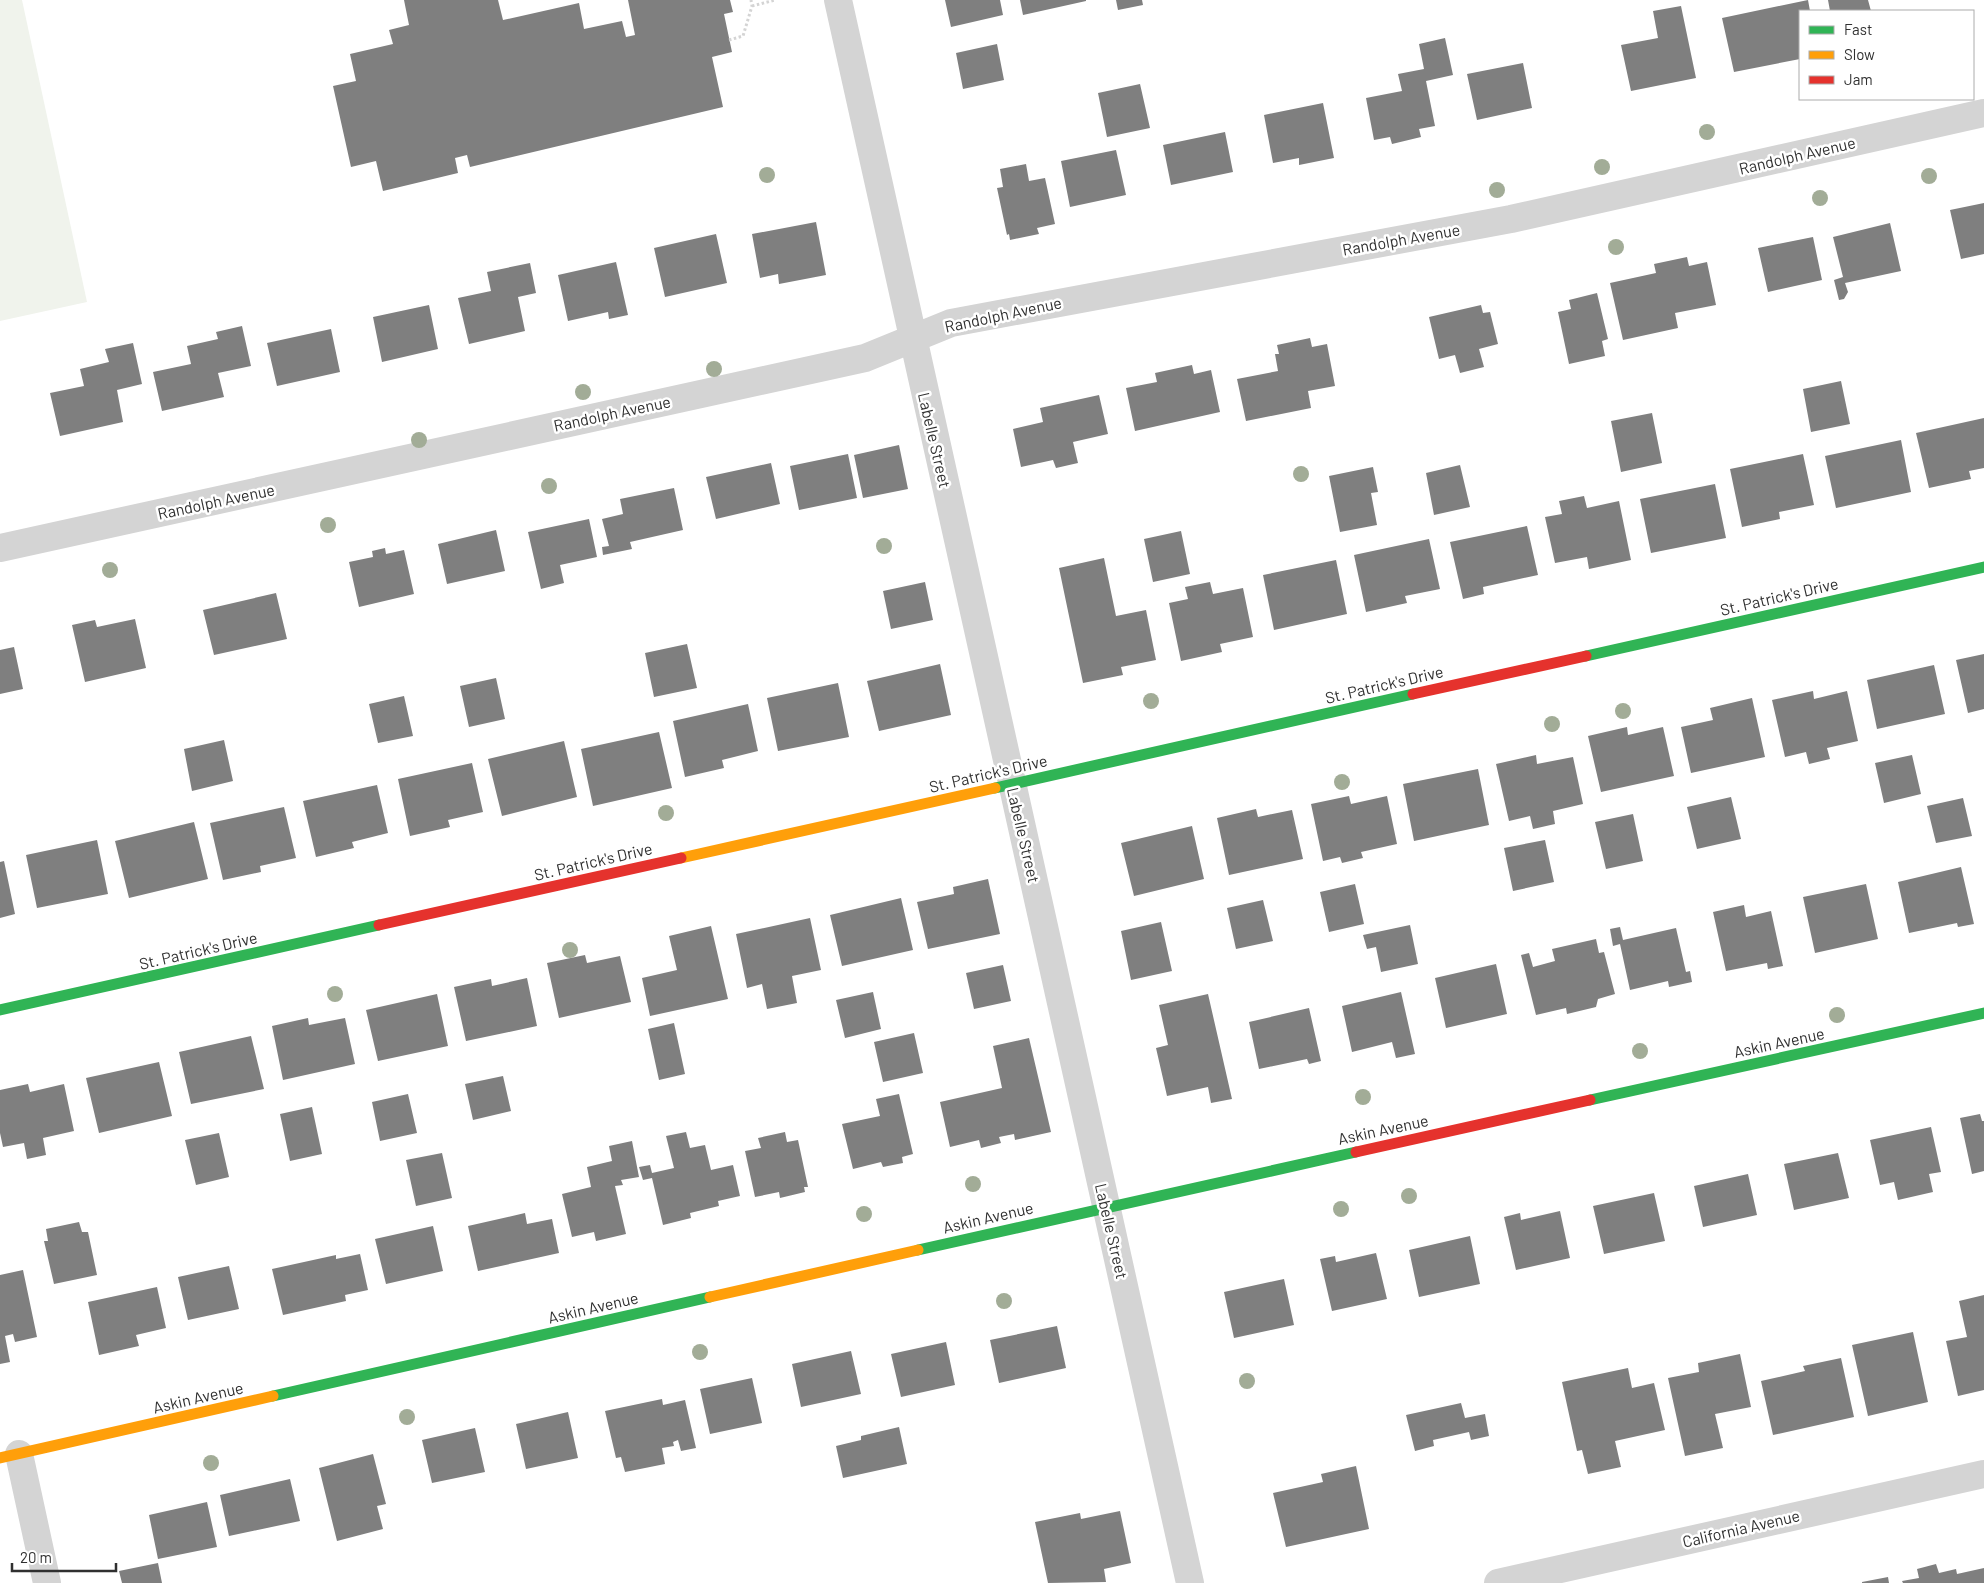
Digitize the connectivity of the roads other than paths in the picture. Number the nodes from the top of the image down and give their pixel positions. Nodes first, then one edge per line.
1 (838, 0) edge
2 (1984, 113) edge
3 (914, 338) junction
4 (0, 548) edge
5 (1984, 567) edge
6 (1012, 785) junction
7 (0, 1010) edge
8 (1984, 1013) edge
9 (1107, 1207) junction
10 (10, 1456) edge
11 (1984, 1474) edge
12 (47, 1583) edge
13 (1190, 1583) edge
14 (1498, 1583) edge

1 - 3 street, Labelle Street
2 - 3 street, Randolph Avenue
3 - 4 street, Randolph Avenue
3 - 6 street, Labelle Street
5 - 6 street, St. Patrick's Drive
6 - 7 street, St. Patrick's Drive
6 - 9 street, Labelle Street
8 - 9 street, Askin Avenue
9 - 10 street, Askin Avenue
9 - 13 street, Labelle Street
10 - 12 street
11 - 14 street, California Avenue

